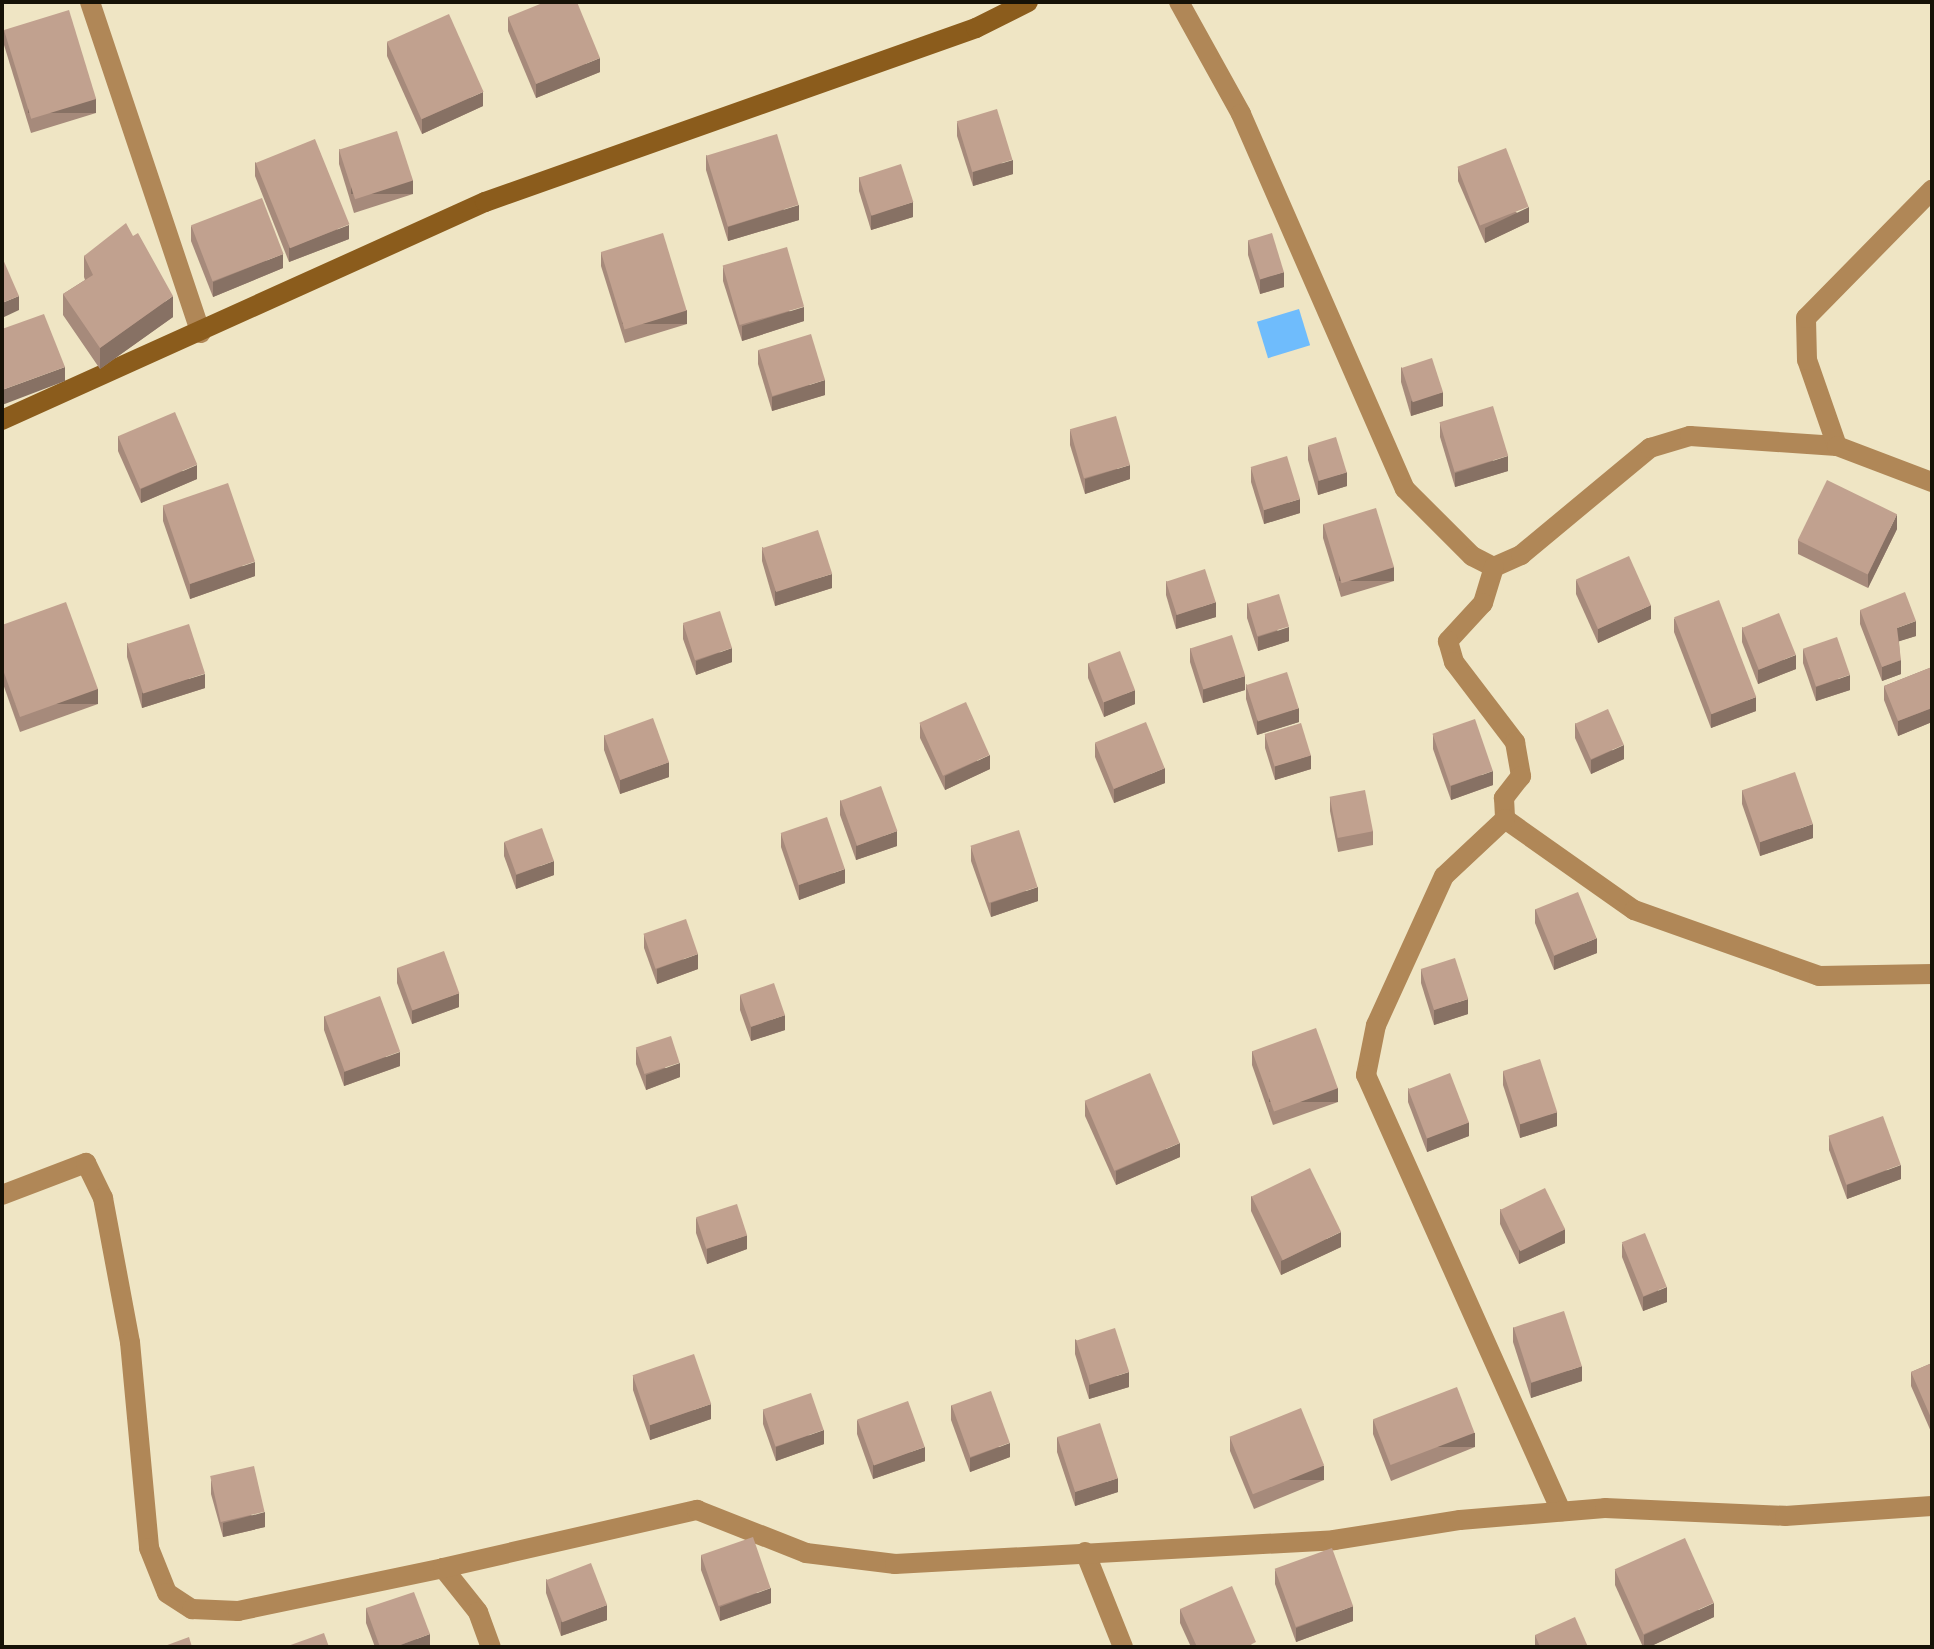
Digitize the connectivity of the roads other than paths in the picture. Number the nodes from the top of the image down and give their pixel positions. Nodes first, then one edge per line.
1 (90, 2) edge
2 (1028, 2) edge
3 (1179, 2) edge
4 (1932, 190) edge
5 (201, 333) junction
6 (2, 420) edge
7 (1837, 446) junction
8 (1932, 482) edge
9 (1494, 567) junction
10 (1505, 819) junction
11 (1932, 974) edge
12 (2, 1195) edge
13 (1932, 1506) edge
14 (1561, 1511) junction
15 (1085, 1552) junction
16 (443, 1568) junction
17 (491, 1647) edge
18 (1123, 1647) edge

1 - 5 street
2 - 5 main road
3 - 9 street
4 - 7 street
5 - 6 main road
7 - 8 street
7 - 9 street
9 - 10 street
10 - 11 street
10 - 14 street
12 - 16 street
13 - 14 street
14 - 15 street
15 - 16 street
15 - 18 street
16 - 17 street

